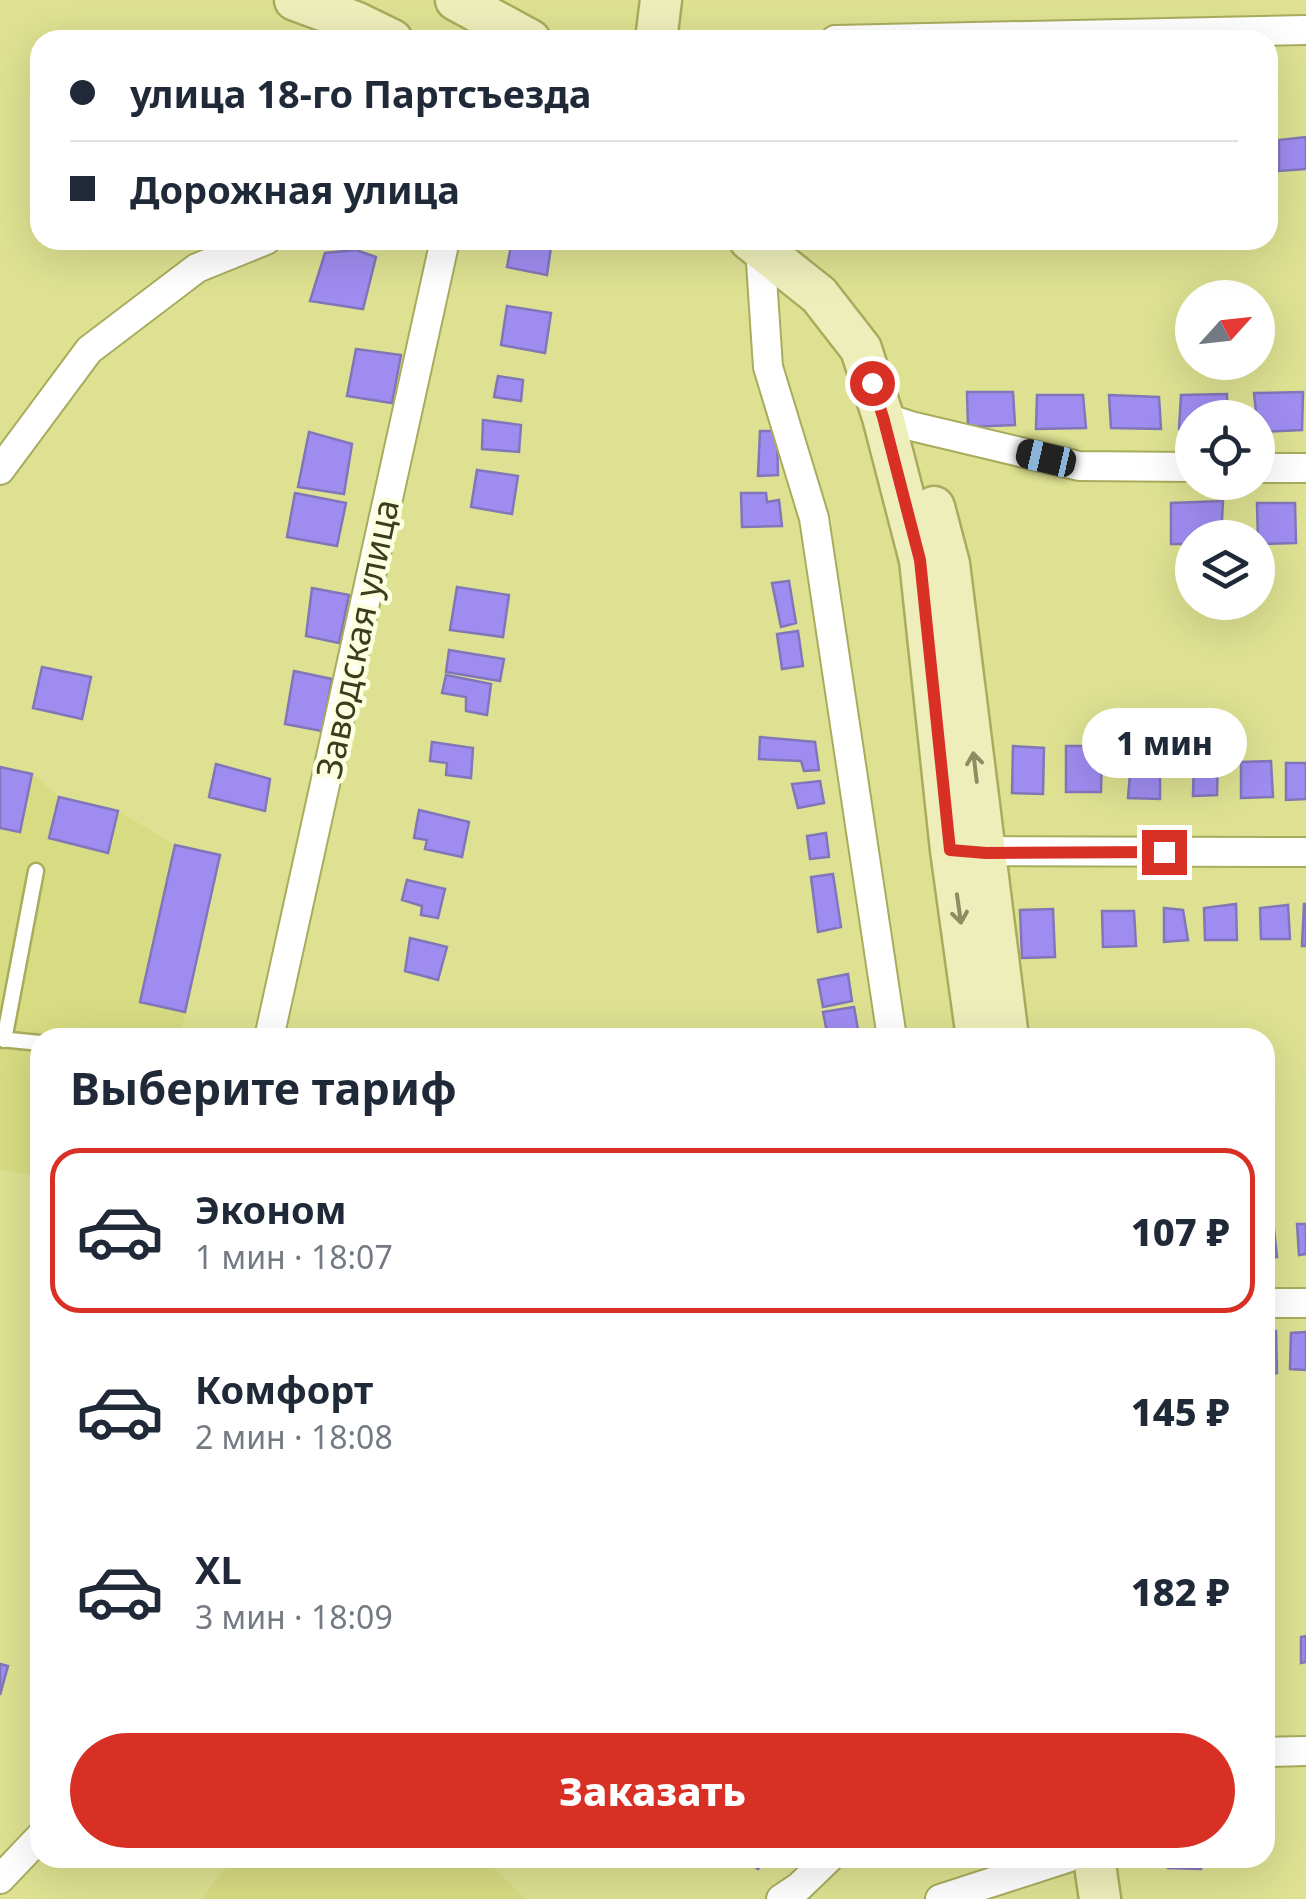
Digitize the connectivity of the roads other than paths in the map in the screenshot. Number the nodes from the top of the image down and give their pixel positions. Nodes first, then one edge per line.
1 (295, 0) edge
2 (456, 0) edge
3 (662, 0) edge
4 (371, 30) edge
5 (512, 30) edge
6 (658, 30) edge
7 (1306, 30) edge
8 (1278, 31) edge
9 (241, 250) edge
10 (443, 250) edge
11 (766, 250) edge
12 (773, 250) edge
13 (897, 422) junction
14 (1175, 467) edge
15 (1275, 468) edge
16 (1306, 468) edge
17 (0, 470) edge
18 (968, 851) junction
19 (1306, 852) edge
20 (36, 871) dead end
21 (271, 1028) edge
22 (890, 1028) edge
23 (977, 1028) edge
24 (1006, 1028) edge
25 (2, 1039) edge
26 (30, 1042) edge
27 (1306, 1303) edge
28 (1275, 1304) edge
29 (1306, 1751) edge
30 (1275, 1752) edge
31 (30, 1847) edge
32 (818, 1868) edge
33 (1036, 1868) edge
34 (1095, 1868) edge
35 (1119, 1868) edge
36 (0, 1880) edge
37 (782, 1899) edge
38 (940, 1899) edge
39 (1100, 1899) edge
40 (1124, 1899) edge

1 - 4 main road
2 - 5 main road
3 - 6 main road
7 - 8 street
9 - 17 street
10 - 21 street, Заводская улица
11 - 22 street
12 - 13 main road
13 - 14 street
13 - 18 main road
15 - 16 street
18 - 19 street
18 -> 23 main road
18 - 24 main road
20 - 25 lane
25 - 26 lane
27 - 28 street
29 - 30 street
31 - 36 street
32 - 37 street
33 - 38 street
34 - 39 main road
35 - 40 main road

